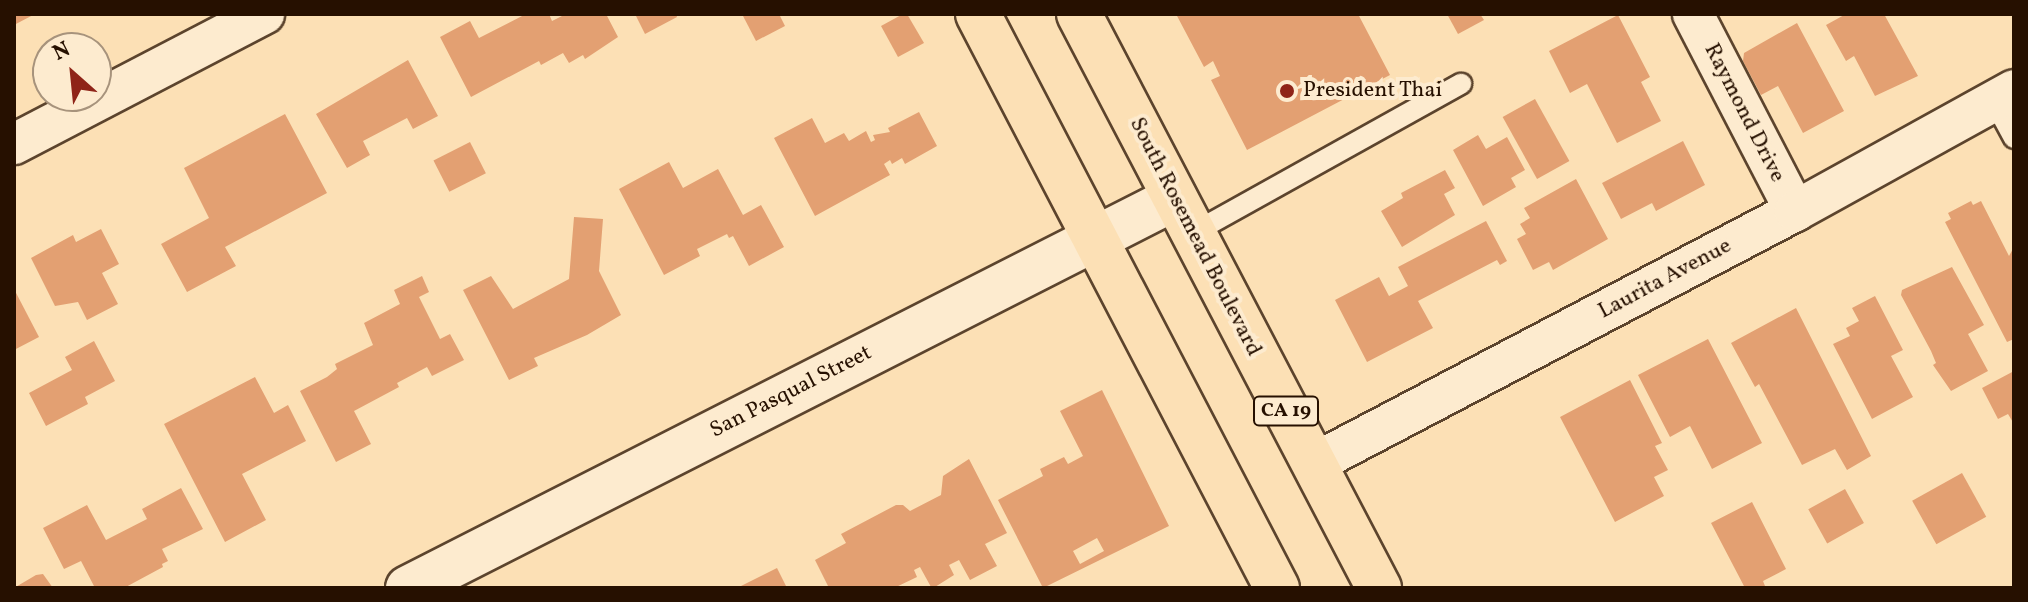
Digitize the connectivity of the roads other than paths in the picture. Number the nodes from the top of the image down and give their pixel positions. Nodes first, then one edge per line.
1 (264, 14) edge
2 (978, 14) edge
3 (1079, 14) edge
4 (1693, 14) edge
5 (1461, 84) dead end
6 (2004, 95) edge
7 (2014, 138) edge
8 (14, 144) edge
9 (1795, 211) junction
10 (1184, 216) junction
11 (1094, 238) junction
12 (1313, 464) junction
13 (408, 588) edge
14 (1277, 588) edge
15 (1379, 588) edge

1 - 8 street
2 - 11 main road
3 - 10 main road, South Rosemead Boulevard / CA 19
4 - 9 street, Raymond Drive
5 - 10 lane
6 - 7 lane
6 - 9 street, Laurita Avenue
9 - 12 street, Laurita Avenue
10 - 11 street, San Pasqual Street
10 - 12 main road, South Rosemead Boulevard / CA 19
11 - 13 street, San Pasqual Street
11 - 14 main road
12 - 15 main road, South Rosemead Boulevard / CA 19

